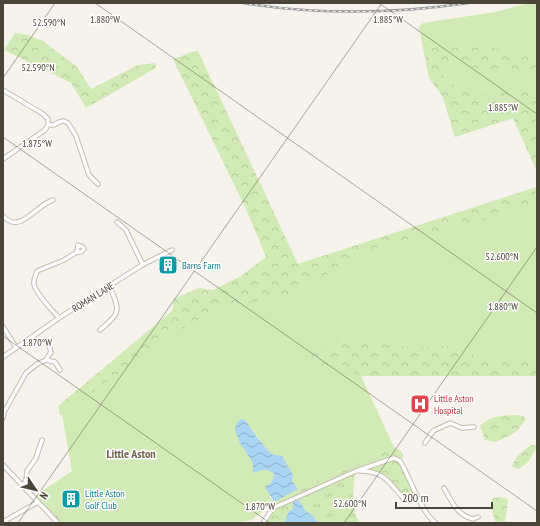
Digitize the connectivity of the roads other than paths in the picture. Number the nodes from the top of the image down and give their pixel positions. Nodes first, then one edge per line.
1 (3, 90) edge
2 (48, 125) junction
3 (3, 159) edge
4 (98, 184) dead end
5 (52, 200) dead end
6 (4, 218) edge
7 (117, 222) dead end
8 (172, 250) dead end
9 (77, 252) dead end
10 (143, 265) junction
11 (110, 287) junction
12 (59, 318) junction
13 (3, 327) edge
14 (100, 330) dead end
15 (49, 345) dead end
16 (16, 347) junction
17 (3, 356) edge
18 (46, 360) junction
19 (60, 370) dead end
20 (3, 418) edge
21 (474, 427) dead end
22 (425, 443) dead end
23 (46, 446) dead end
24 (3, 465) edge
25 (356, 471) junction
26 (23, 486) junction
27 (444, 488) dead end
28 (417, 495) junction
29 (38, 502) junction
30 (478, 517) dead end
31 (3, 522) edge
32 (58, 523) edge
33 (263, 523) edge
34 (436, 523) edge

1 - 2 street
2 - 3 street
2 - 4 street
5 - 6 street
7 - 10 street
8 - 10 street, ROMAN LANE
9 - 12 street
10 - 11 street, ROMAN LANE
11 - 12 street, ROMAN LANE
11 - 14 street
12 - 16 street, ROMAN LANE
13 - 16 street
15 - 18 street
16 - 17 street, ROMAN LANE
18 - 19 street
18 - 20 street
21 - 22 street
23 - 26 street
24 - 26 street
25 - 28 street
25 - 28 street
25 - 33 street
26 - 29 street
27 - 30 street
28 - 34 street
29 - 31 street
29 - 32 street

